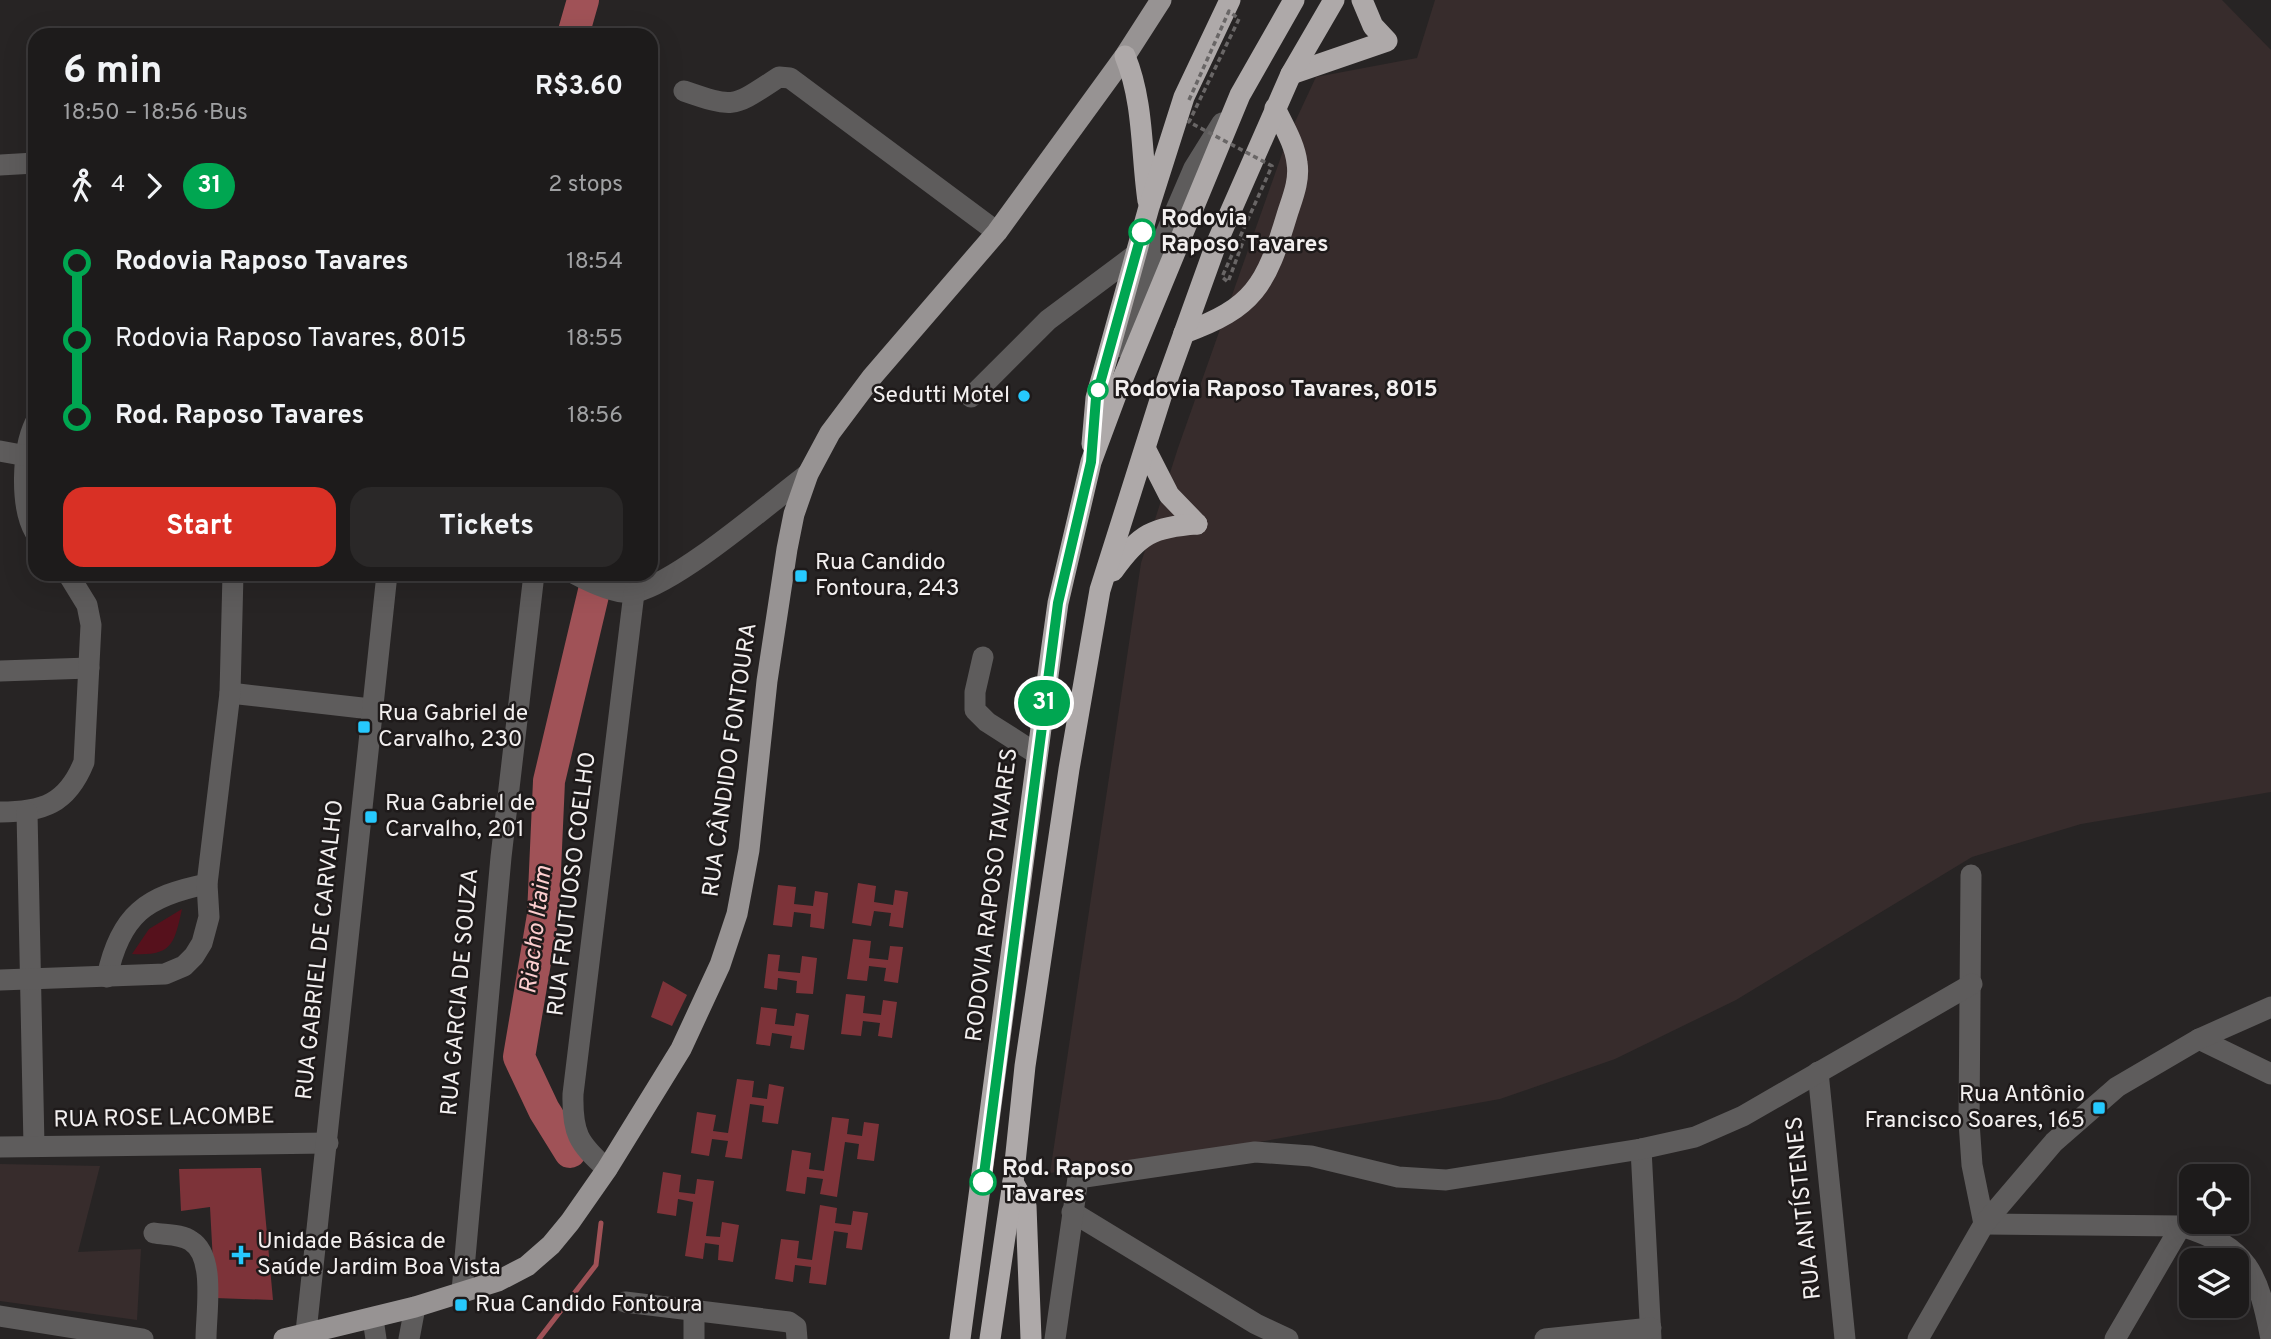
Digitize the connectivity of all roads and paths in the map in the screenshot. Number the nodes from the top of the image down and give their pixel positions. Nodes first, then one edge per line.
1 (1161, 0) edge
2 (1230, 0) edge
3 (1294, 0) edge
4 (1334, 0) edge
5 (1362, 0) edge
6 (1125, 56) junction
7 (1291, 74) junction
8 (684, 91) dead end
9 (1240, 95) junction
10 (1189, 100) dead end
11 (1275, 108) junction
12 (28, 163) edge
13 (0, 165) edge
14 (1149, 207) junction
15 (997, 233) junction
16 (1244, 239) dead end
17 (1135, 255) junction
18 (1184, 333) junction
19 (971, 397) dead end
20 (1096, 398) junction
21 (1146, 450) junction
22 (0, 451) edge
23 (28, 452) edge
24 (27, 456) junction
25 (1091, 462) junction
26 (808, 474) junction
27 (28, 519) edge
28 (72, 581) edge
29 (233, 581) edge
30 (386, 581) edge
31 (533, 581) edge
32 (593, 581) edge
33 (1100, 590) junction
34 (624, 592) junction
35 (983, 657) dead end
36 (89, 668) junction
37 (0, 671) edge
38 (230, 692) junction
39 (371, 709) junction
40 (1037, 754) junction
41 (27, 812) junction
42 (0, 813) edge
43 (1971, 875) dead end
44 (207, 884) junction
45 (107, 977) junction
46 (31, 979) junction
47 (0, 980) edge
48 (1972, 984) junction
49 (2271, 1007) edge
50 (2199, 1039) junction
51 (1818, 1072) junction
52 (2271, 1074) edge
53 (328, 1143) junction
54 (34, 1146) junction
55 (0, 1147) edge
56 (1642, 1149) junction
57 (607, 1169) junction
58 (1013, 1182) junction
59 (1072, 1212) junction
60 (1984, 1224) junction
61 (2179, 1226) edge
62 (2179, 1229) edge
63 (154, 1233) dead end
64 (2207, 1234) edge
65 (462, 1291) junction
66 (625, 1302) dead end
67 (415, 1307) junction
68 (694, 1310) junction
69 (0, 1316) edge
70 (374, 1329) edge
71 (306, 1332) junction
72 (1651, 1333) edge
73 (143, 1339) edge
74 (206, 1339) edge
75 (285, 1339) edge
76 (408, 1339) edge
77 (694, 1339) edge
78 (797, 1339) edge
79 (960, 1339) edge
80 (990, 1339) edge
81 (1031, 1339) edge
82 (1055, 1339) edge
83 (1288, 1339) edge
84 (1545, 1339) edge
85 (1845, 1339) edge
86 (1918, 1339) edge
87 (2115, 1339) edge
88 (2271, 1339) edge

1 - 6 main road, RUA CÂNDIDO FONTOURA
2 - 14 highway
3 - 9 highway, RODOVIA RAPOSO TAVARES
4 - 7 highway
5 - 7 highway
6 - 14 highway
6 - 15 main road, RUA CÂNDIDO FONTOURA
7 - 11 highway
8 - 15 street
9 - 20 street
9 - 25 highway, RODOVIA RAPOSO TAVARES
10 - 16 path, bridge
11 - 18 highway
11 - 18 highway
12 - 13 street
14 - 17 highway
15 - 26 main road, RUA CÂNDIDO FONTOURA
17 - 19 street
17 - 20 highway
18 - 21 highway
20 - 25 highway
21 - 33 highway
21 - 33 highway
22 - 24 street
23 - 24 street
24 - 27 street
25 - 40 highway, RODOVIA RAPOSO TAVARES
26 - 34 street
26 - 57 main road, RUA CÂNDIDO FONTOURA
28 - 36 street
29 - 38 street
30 - 39 street, RUA GABRIEL DE CARVALHO
31 - 65 street, RUA GARCIA DE SOUZA
32 - 34 street
33 - 58 highway
34 - 57 street, RUA FRUTUOSO COELHO
35 - 40 street
36 - 37 street
36 - 41 street
38 - 39 street
38 - 44 street
39 - 53 street, RUA GABRIEL DE CARVALHO
40 - 79 highway, RODOVIA RAPOSO TAVARES
41 - 42 street
41 - 46 street
43 - 48 street
44 - 45 street
44 - 45 street
45 - 46 street
46 - 47 street
46 - 54 street
48 - 51 street
48 - 60 street
49 - 50 street
50 - 52 street
50 - 60 street
51 - 56 street
51 - 85 street, RUA ANTÍSTENES
53 - 54 street, RUA ROSE LACOMBE
53 - 71 street, RUA GABRIEL DE CARVALHO
54 - 55 street, RUA ROSE LACOMBE
56 - 59 street
56 - 72 street
57 - 65 main road, RUA CÂNDIDO FONTOURA
58 - 80 highway
58 - 81 highway
59 - 82 street
59 - 83 street
60 - 61 street
60 - 86 street
62 - 87 street
63 - 74 street
64 - 88 street
65 - 67 main road, RUA CÂNDIDO FONTOURA
66 - 68 street
67 - 70 main road, RUA CÂNDIDO FONTOURA
67 - 76 street
68 - 77 street
68 - 78 street
69 - 73 street
70 - 71 main road, RUA CÂNDIDO FONTOURA
71 - 75 main road, RUA CÂNDIDO FONTOURA
72 - 84 street

